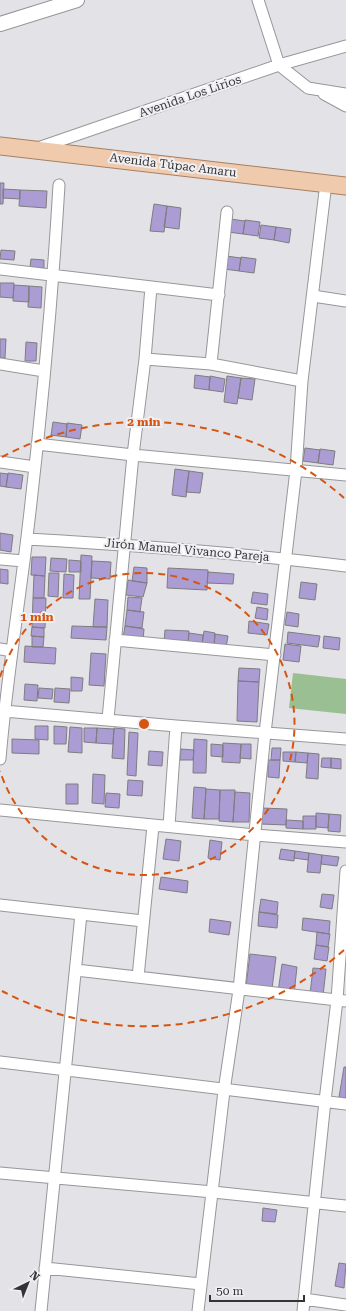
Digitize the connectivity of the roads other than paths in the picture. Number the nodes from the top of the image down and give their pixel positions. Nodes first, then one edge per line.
1 (77, 0) edge
2 (258, 0) edge
3 (0, 24) edge
4 (346, 46) edge
5 (279, 65) junction
6 (318, 90) junction
7 (346, 94) edge
8 (346, 106) edge
9 (0, 146) edge
10 (36, 149) junction
11 (326, 183) junction
12 (59, 185) dead end
13 (346, 186) edge
14 (227, 212) dead end
15 (0, 269) edge
16 (53, 276) junction
17 (152, 287) junction
18 (219, 295) junction
19 (313, 296) junction
20 (346, 301) edge
21 (145, 359) junction
22 (0, 364) edge
23 (211, 364) junction
24 (44, 371) junction
25 (302, 381) junction
26 (37, 444) junction
27 (133, 455) junction
28 (0, 462) edge
29 (35, 467) junction
30 (296, 470) junction
31 (346, 475) edge
32 (27, 538) junction
33 (125, 545) junction
34 (0, 559) edge
35 (286, 559) junction
36 (24, 561) junction
37 (346, 566) edge
38 (115, 640) junction
39 (0, 649) edge
40 (12, 651) junction
41 (275, 655) junction
42 (4, 711) junction
43 (108, 719) junction
44 (176, 726) junction
45 (265, 733) junction
46 (346, 739) edge
47 (0, 753) edge
48 (0, 810) edge
49 (153, 826) junction
50 (169, 826) junction
51 (255, 835) junction
52 (346, 842) edge
53 (346, 871) edge
54 (0, 905) edge
55 (81, 914) junction
56 (143, 921) junction
57 (76, 970) junction
58 (138, 977) junction
59 (239, 990) junction
60 (342, 1001) edge
61 (0, 1062) edge
62 (66, 1070) junction
63 (224, 1091) junction
64 (325, 1101) junction
65 (346, 1104) edge
66 (0, 1173) edge
67 (56, 1177) junction
68 (213, 1192) junction
69 (315, 1202) junction
70 (346, 1206) edge
71 (45, 1268) junction
72 (201, 1284) junction
73 (304, 1300) junction
74 (346, 1305) edge
75 (41, 1311) edge
76 (198, 1311) edge
77 (303, 1311) edge

1 - 3 street
2 - 5 street
4 - 5 street, Avenida Los Lirios
5 - 6 street
5 - 10 street, Avenida Los Lirios
6 - 7 street
6 - 8 street
9 - 10 main road, Avenida Túpac Amaru
10 - 11 main road, Avenida Túpac Amaru
11 - 13 main road, Avenida Túpac Amaru
11 - 19 street
12 - 16 street
14 - 18 street
15 - 16 street
16 - 17 street
16 - 24 street
17 - 18 street
17 - 21 street
18 - 23 street
19 - 20 street
19 - 25 street
21 - 23 street
21 - 27 street
22 - 24 street
23 - 25 street
24 - 26 street
25 - 30 street
26 - 27 street
26 - 29 street
27 - 30 street
27 - 33 street
28 - 29 street
29 - 32 street
30 - 31 street
30 - 35 street
32 - 33 street, Jirón Manuel Vivanco Pareja
32 - 36 street
33 - 35 street, Jirón Manuel Vivanco Pareja
33 - 38 street
34 - 36 street
35 - 37 street, Jirón Manuel Vivanco Pareja
35 - 41 street
36 - 40 street
38 - 41 street
38 - 43 street
39 - 40 street
40 - 42 street
41 - 45 street
42 - 43 street
42 - 47 street
43 - 44 street
44 - 45 street
44 - 50 street
45 - 46 street
45 - 51 street
48 - 49 street
49 - 50 street
49 - 56 street
50 - 51 street
51 - 52 street
51 - 59 street
53 - 60 street
54 - 55 street
55 - 56 street
55 - 57 street
56 - 58 street
57 - 58 street
57 - 62 street
58 - 59 street
59 - 60 street
59 - 63 street
60 - 64 street
61 - 62 street
62 - 63 street
62 - 67 street
63 - 64 street
63 - 68 street
64 - 65 street
64 - 69 street
66 - 67 street
67 - 68 street
67 - 71 street
68 - 69 street
68 - 72 street
69 - 70 street
69 - 73 street
71 - 72 street
71 - 75 street
72 - 76 street
73 - 74 street
73 - 77 street

